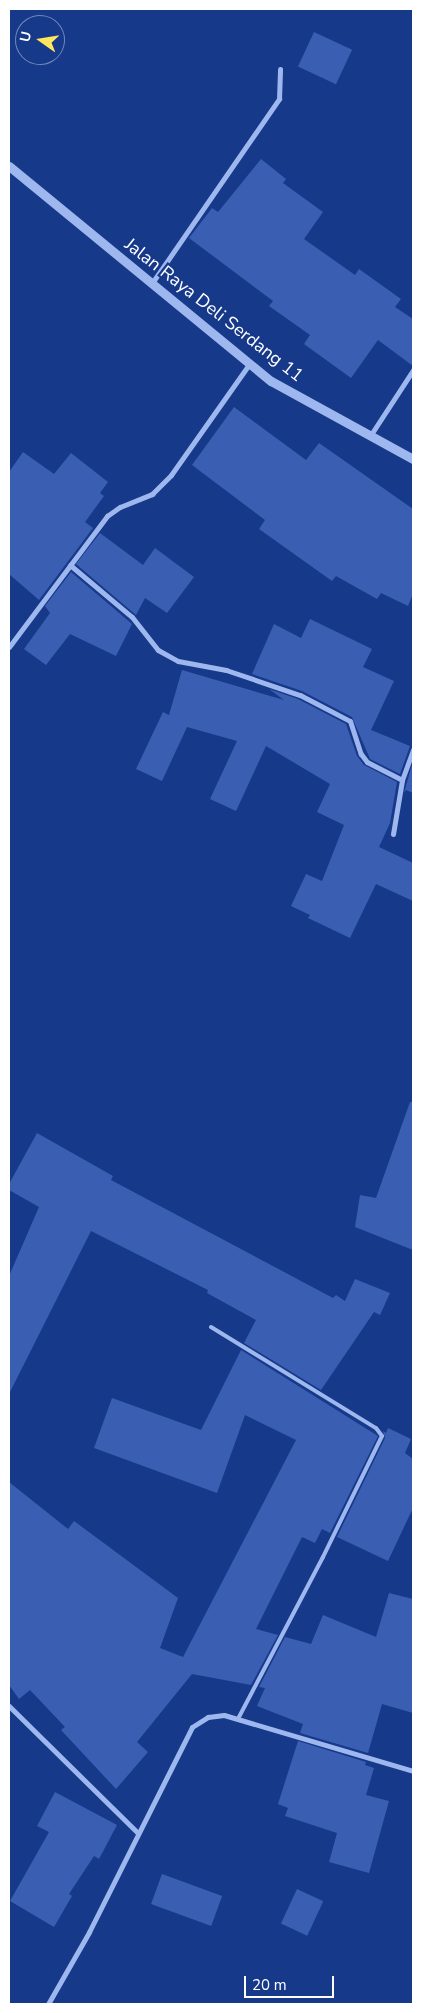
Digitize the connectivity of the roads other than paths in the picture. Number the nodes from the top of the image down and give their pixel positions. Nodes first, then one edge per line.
1 (280, 68) dead end
2 (9, 166) edge
3 (152, 284) junction
4 (250, 363) junction
5 (413, 370) edge
6 (370, 436) junction
7 (413, 459) edge
8 (70, 565) junction
9 (9, 647) edge
10 (413, 749) edge
11 (402, 780) junction
12 (393, 834) dead end
13 (211, 1327) dead end
14 (9, 1706) edge
15 (238, 1719) junction
16 (413, 1771) edge
17 (138, 1833) junction
18 (48, 2004) edge

1 - 3 street
2 - 3 street, Jalan Raya Deli Serdang 11
3 - 4 street, Jalan Raya Deli Serdang 11
4 - 6 street, Jalan Raya Deli Serdang 11
4 - 8 street
5 - 6 street
6 - 7 street, Jalan Raya Deli Serdang 11
8 - 9 street
8 - 11 street
10 - 11 street
11 - 12 street
13 - 15 lane
14 - 17 street
15 - 16 street
15 - 17 street
17 - 18 street

